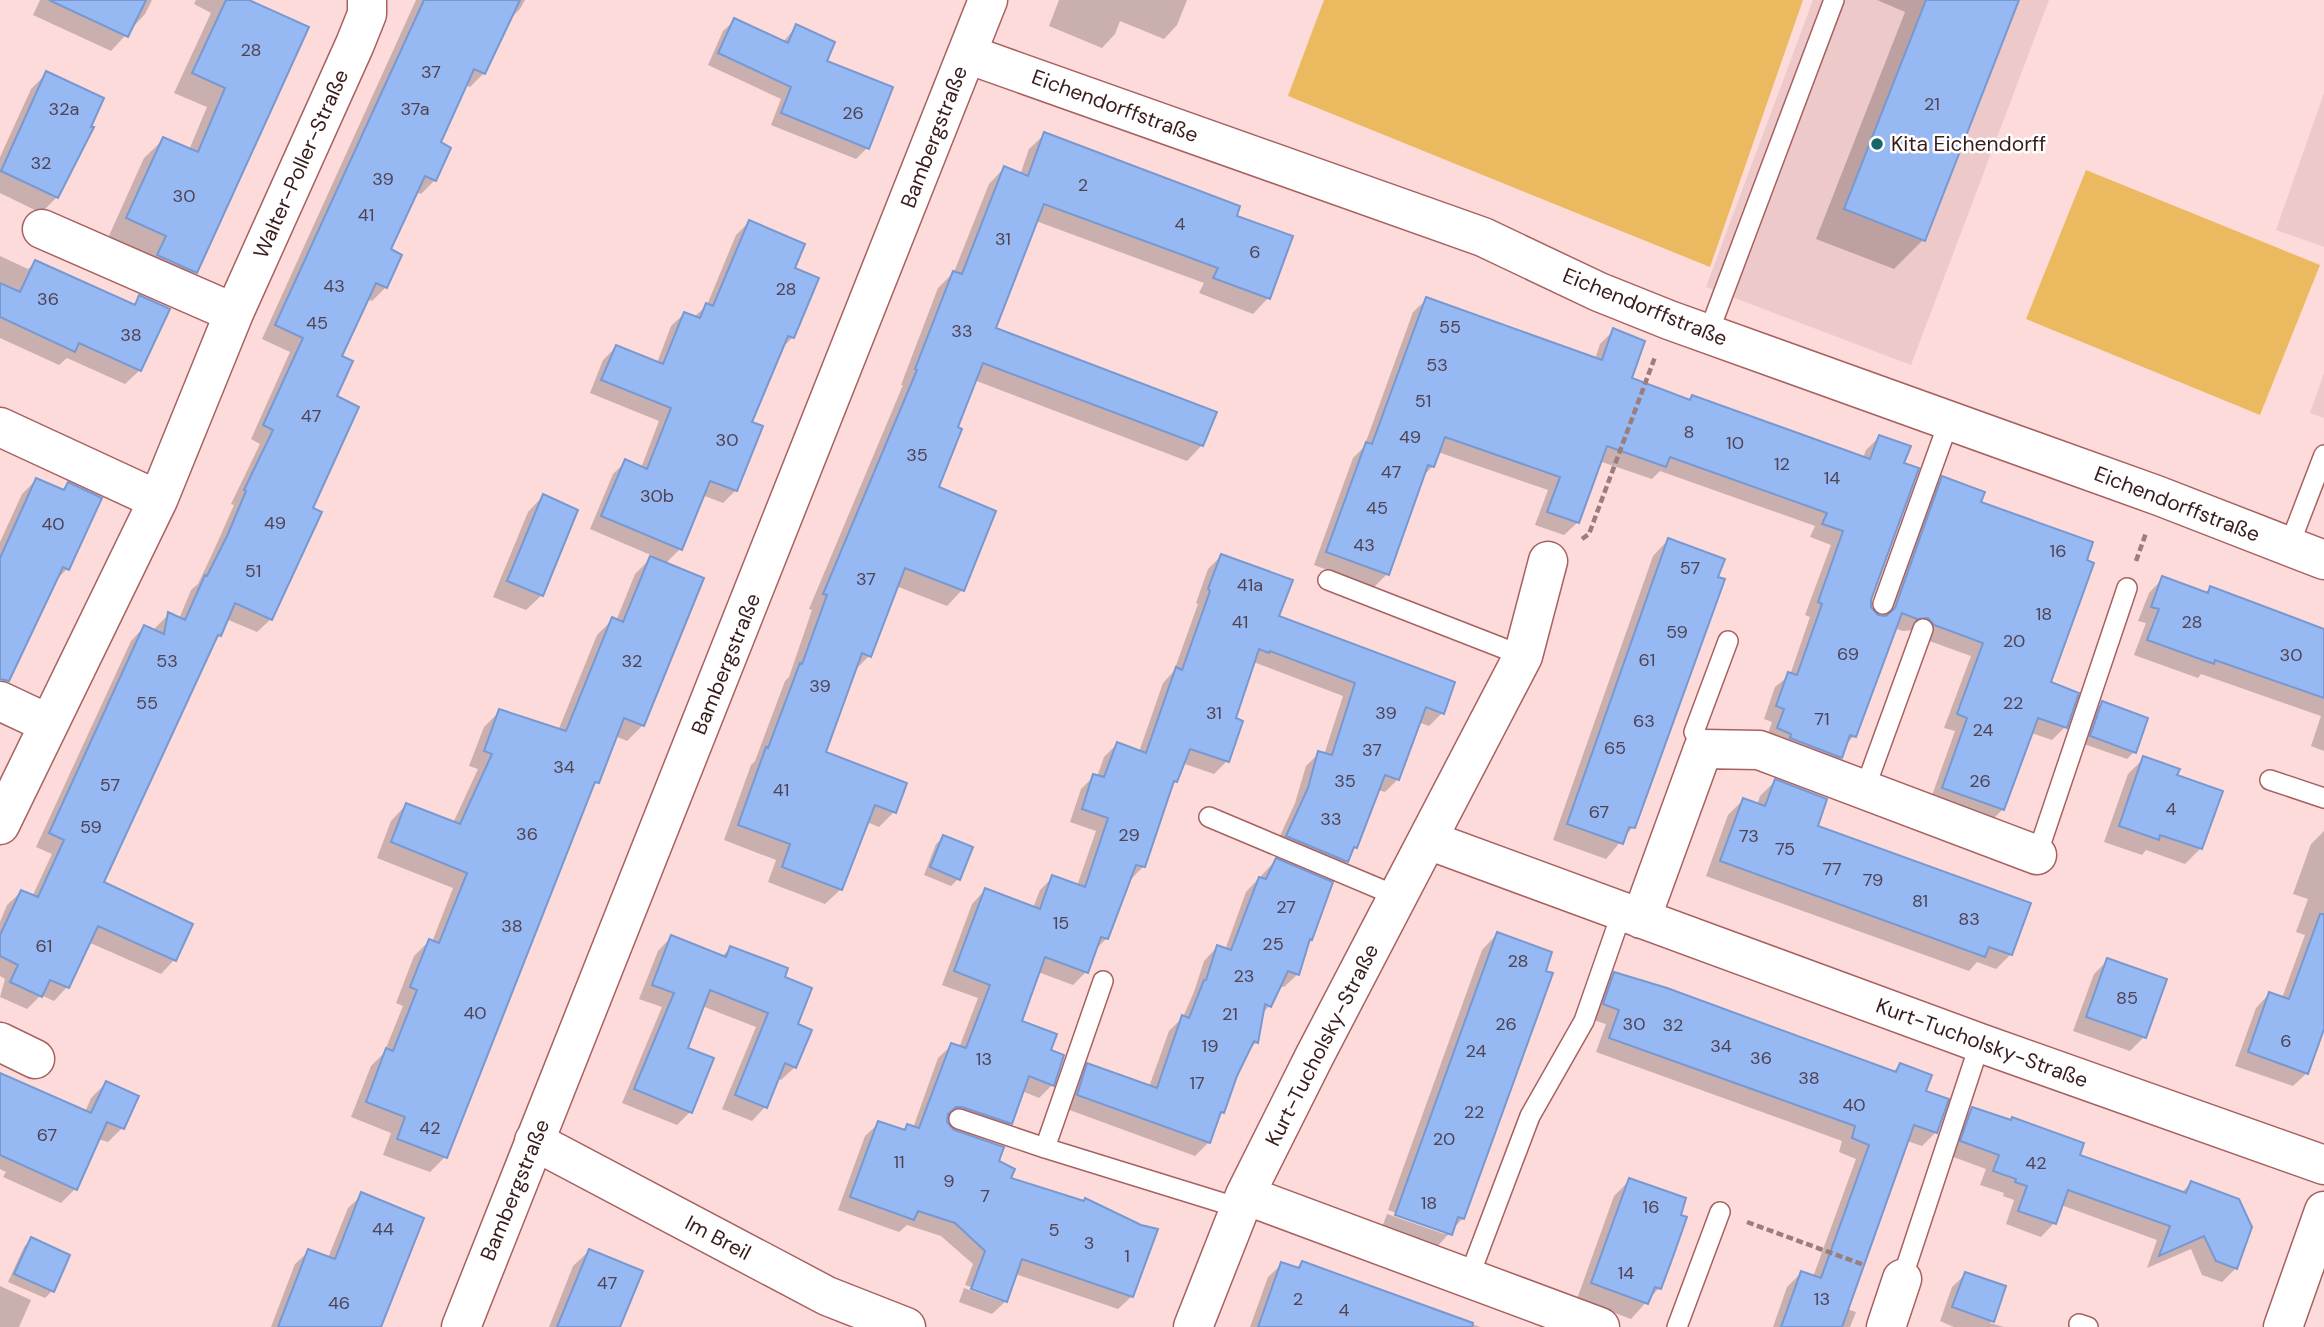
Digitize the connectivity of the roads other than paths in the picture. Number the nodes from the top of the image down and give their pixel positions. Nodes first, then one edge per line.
1 (988, 0) edge
2 (1834, 0) edge
3 (357, 5) edge
4 (967, 54) junction
5 (42, 229) dead end
6 (234, 313) junction
7 (1708, 334) junction
8 (1949, 421) junction
9 (0, 426) edge
10 (2324, 455) edge
11 (158, 500) junction
12 (2289, 547) junction
13 (2324, 560) edge
14 (1548, 561) road end
15 (1328, 580) dead end
16 (2127, 588) dead end
17 (1883, 604) dead end
18 (1923, 629) dead end
19 (1728, 641) dead end
20 (1523, 656) junction
21 (0, 701) edge
22 (50, 724) junction
23 (1703, 749) junction
24 (2270, 779) dead end
25 (1864, 791) junction
26 (2324, 798) edge
27 (1209, 817) dead end
28 (0, 825) edge
29 (1428, 840) junction
30 (2037, 855) joint
31 (1399, 897) junction
32 (1631, 915) junction
33 (1103, 981) dead end
34 (0, 1042) edge
35 (1980, 1043) junction
36 (36, 1059) dead end
37 (959, 1119) dead end
38 (534, 1141) junction
39 (1045, 1149) junction
40 (2324, 1165) edge
41 (1242, 1201) junction
42 (2324, 1211) edge
43 (1720, 1212) road end
44 (1469, 1277) junction
45 (1902, 1279) joint
46 (461, 1327) edge
47 (906, 1327) edge
48 (1193, 1327) edge
49 (1600, 1327) edge
50 (1676, 1327) edge
51 (1886, 1327) edge
52 (2283, 1327) edge

1 - 4 street, Bambergstraße
2 - 7 lane
3 - 6 street, Walter-Poller-Straße
4 - 7 street, Eichendorffstraße
4 - 38 street, Bambergstraße
5 - 6 street
6 - 11 street, Walter-Poller-Straße
7 - 8 street, Eichendorffstraße
8 - 12 street, Eichendorffstraße
8 - 17 lane
9 - 11 street
10 - 12 lane
11 - 22 street, Walter-Poller-Straße
12 - 13 street, Eichendorffstraße
14 - 20 street, Kurt-Tucholsky-Straße
15 - 20 lane
16 - 30 lane
18 - 25 lane
19 - 23 lane
20 - 29 street, Kurt-Tucholsky-Straße
21 - 22 street
22 - 28 street, Walter-Poller-Straße
23 - 25 street
23 - 32 street
24 - 26 lane
25 - 30 street
27 - 31 lane
29 - 31 street, Kurt-Tucholsky-Straße
29 - 32 street, Kurt-Tucholsky-Straße
31 - 41 street, Kurt-Tucholsky-Straße
32 - 35 street, Kurt-Tucholsky-Straße
32 - 44 lane
33 - 39 lane
34 - 36 street
35 - 40 street, Kurt-Tucholsky-Straße
35 - 45 lane
37 - 39 lane
38 - 46 street, Bambergstraße
38 - 47 street, Im Breil
39 - 41 lane
41 - 44 street
41 - 48 street, Kurt-Tucholsky-Straße
42 - 52 street
43 - 50 lane
44 - 49 street
45 - 51 street

